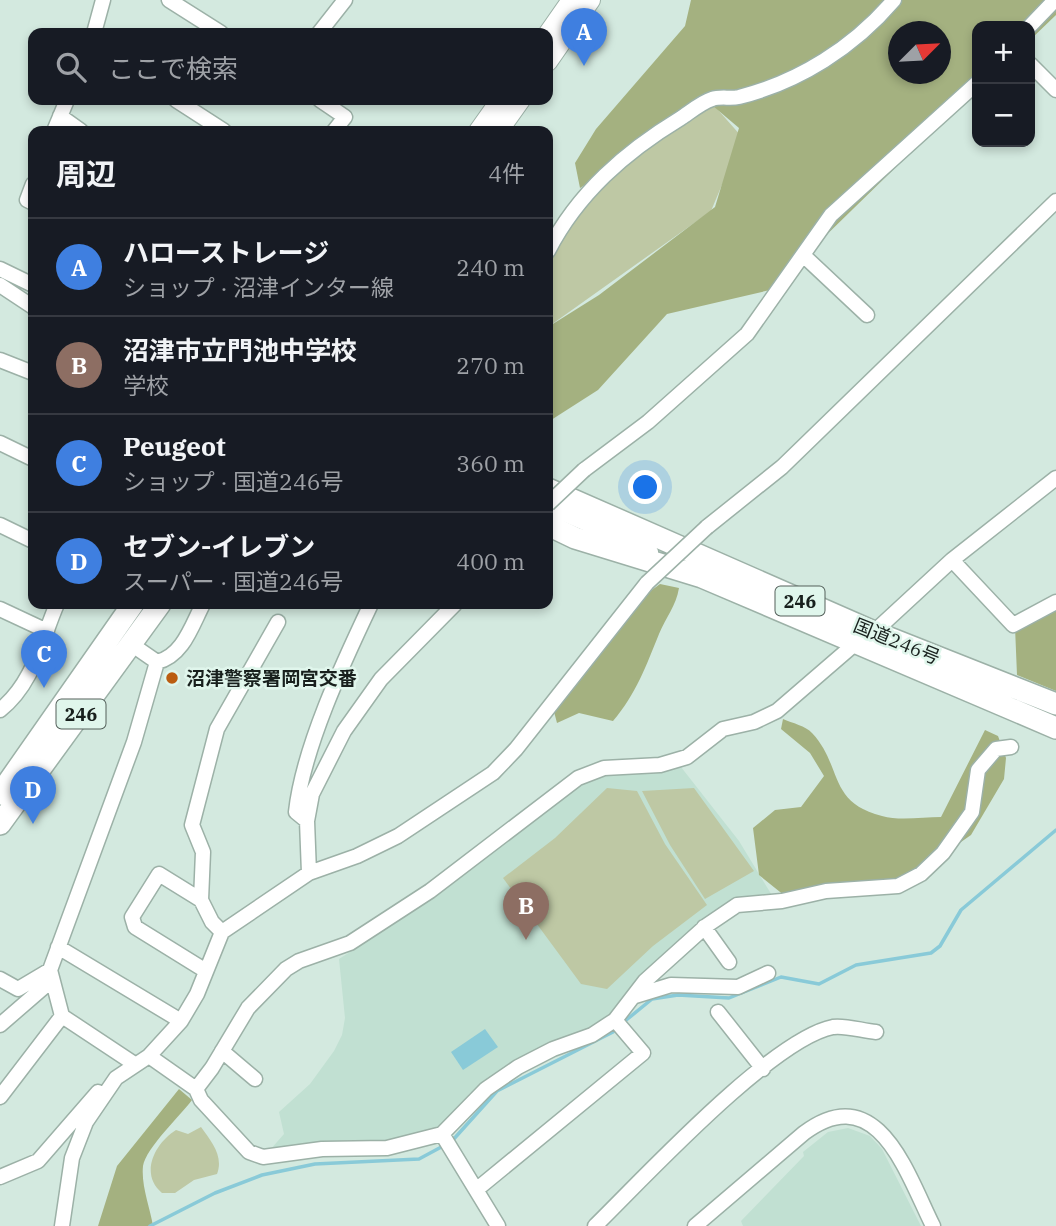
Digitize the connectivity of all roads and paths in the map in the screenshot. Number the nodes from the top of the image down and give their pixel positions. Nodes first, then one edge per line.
1 (103, 0) edge
2 (169, 0) edge
3 (345, 0) edge
4 (571, 0) edge
5 (591, 0) edge
6 (894, 0) edge
7 (1055, 0) edge
8 (1035, 21) edge
9 (95, 28) edge
10 (213, 28) edge
11 (323, 28) edge
12 (551, 28) edge
13 (553, 55) edge
14 (1035, 69) edge
15 (976, 84) edge
16 (1056, 90) edge
17 (65, 105) edge
18 (184, 105) edge
19 (327, 105) edge
20 (496, 105) edge
21 (517, 105) edge
22 (60, 116) junction
23 (56, 126) edge
24 (74, 126) edge
25 (216, 126) edge
26 (338, 126) edge
27 (482, 126) edge
28 (503, 126) edge
29 (1056, 201) edge
30 (553, 241) edge
31 (803, 255) junction
32 (0, 268) edge
33 (28, 276) edge
34 (28, 282) edge
35 (0, 284) edge
36 (28, 295) edge
37 (28, 304) edge
38 (867, 315) dead end
39 (0, 360) edge
40 (28, 371) edge
41 (0, 443) edge
42 (28, 457) edge
43 (1056, 478) edge
44 (553, 491) edge
45 (553, 500) edge
46 (553, 507) edge
47 (553, 507) edge
48 (0, 525) edge
49 (553, 527) edge
50 (28, 539) edge
51 (700, 556) junction
52 (952, 560) junction
53 (702, 577) junction
54 (1056, 602) edge
55 (0, 609) edge
56 (55, 609) edge
57 (130, 609) edge
58 (157, 609) edge
59 (200, 609) edge
60 (369, 609) edge
61 (450, 609) edge
62 (278, 622) dead end
63 (47, 631) junction
64 (865, 637) junction
65 (131, 644) junction
66 (157, 662) junction
67 (1056, 704) edge
68 (1, 709) edge
69 (1056, 728) edge
70 (1011, 747) dead end
71 (0, 794) edge
72 (307, 821) junction
73 (0, 824) edge
74 (309, 873) junction
75 (201, 900) junction
76 (704, 927) junction
77 (222, 932) junction
78 (58, 947) junction
79 (729, 962) dead end
80 (206, 971) junction
81 (768, 973) dead end
82 (51, 974) junction
83 (0, 979) edge
84 (635, 996) junction
85 (718, 1012) dead end
86 (62, 1016) junction
87 (615, 1020) junction
88 (181, 1021) junction
89 (0, 1025) edge
90 (876, 1032) dead end
91 (222, 1051) junction
92 (149, 1056) junction
93 (133, 1063) junction
94 (763, 1069) junction
95 (255, 1079) dead end
96 (109, 1087) junction
97 (196, 1089) junction
98 (0, 1097) edge
99 (442, 1135) junction
100 (0, 1177) edge
101 (476, 1190) junction
102 (61, 1226) edge
103 (498, 1226) edge
104 (595, 1226) edge
105 (695, 1226) edge
106 (933, 1226) edge

1 - 9 street
2 - 10 street
3 - 11 street
4 - 12 main road
5 - 13 main road
6 - 30 street
7 - 8 street
14 - 16 street
15 - 31 street
17 - 22 street
18 - 25 street
19 - 26 street
20 - 27 main road
21 - 28 main road
22 - 23 street
22 - 24 street
29 - 74 street, bridge
31 - 38 street
31 - 45 street, bridge
32 - 33 street
32 - 34 street
35 - 36 street
35 - 37 street
39 - 40 street
41 - 42 street
43 - 52 street
44 - 51 highway, 国道246号 / 246
46 - 51 street
47 - 53 street
48 - 50 street
49 - 53 highway, 国道246号 / 246
51 - 64 highway, 国道246号 / 246
52 - 54 street
52 - 64 street
53 - 64 highway, 国道246号 / 246
55 - 63 street
56 - 63 street
57 - 71 highway, 246
58 - 65 highway, 246
59 - 66 street
60 - 72 street
61 - 72 street
62 - 75 street
63 - 68 street
64 - 67 highway, 国道246号 / 246
64 - 69 highway, 国道246号 / 246
64 - 91 street
65 - 66 street
65 - 73 highway, 246
66 - 78 street
70 - 76 street
72 - 74 street
74 - 77 street
75 - 77 street
75 - 80 street
76 - 79 street
76 - 84 street
77 - 80 street
78 - 82 street
78 - 88 street
80 - 88 street
81 - 84 street
82 - 83 street
82 - 86 street
82 - 89 street
84 - 87 street
85 - 94 street
86 - 93 street
86 - 98 street
87 - 99 street
87 - 101 street
88 - 92 street
90 - 94 street
91 - 95 street
91 - 97 street
92 - 93 street
92 - 97 street
93 - 96 street
94 - 104 street
96 - 100 street
96 - 102 street
97 - 99 street
99 - 101 street
101 - 103 street
105 - 106 street

